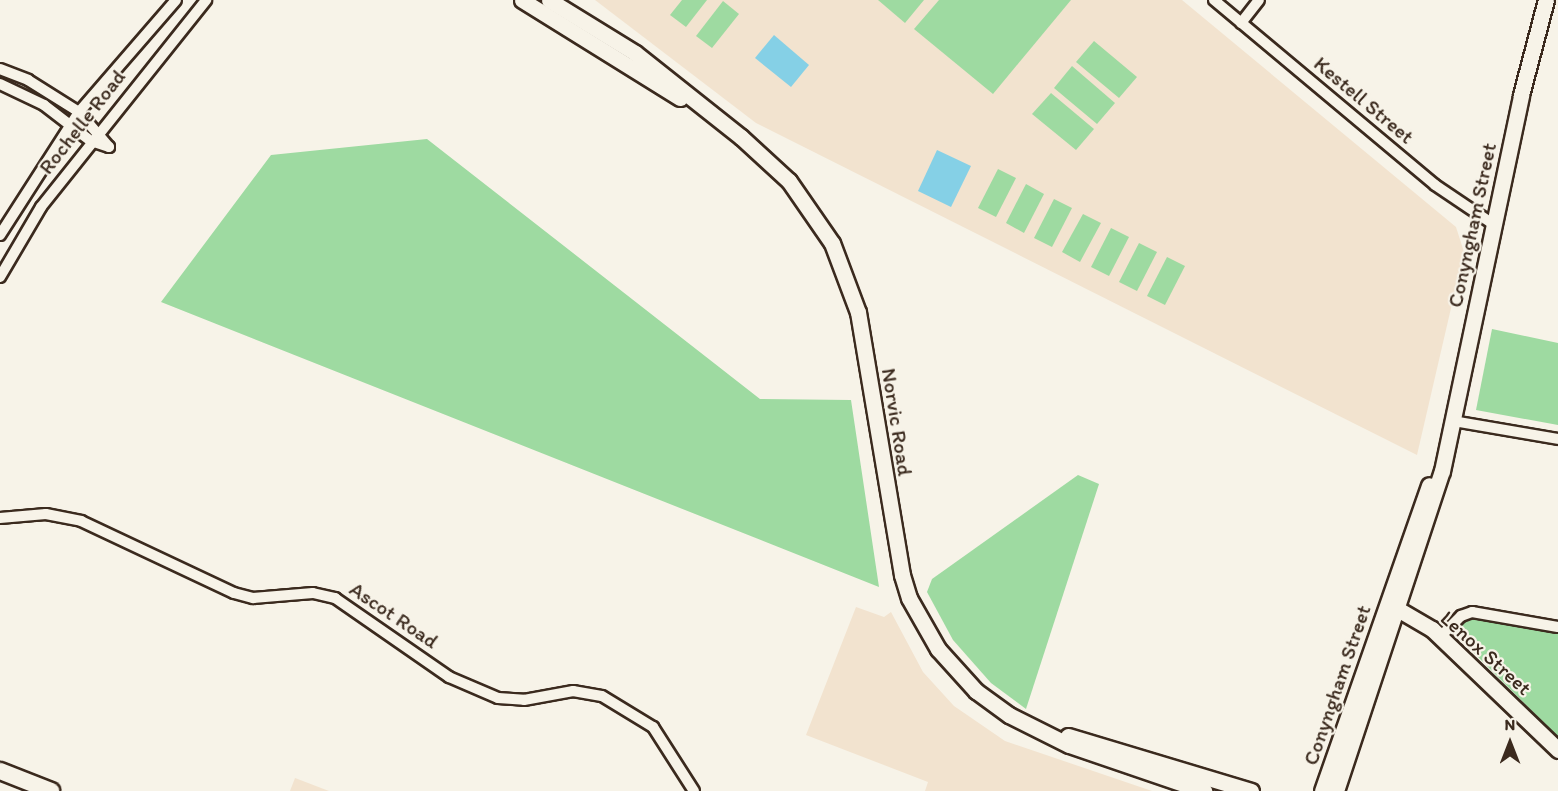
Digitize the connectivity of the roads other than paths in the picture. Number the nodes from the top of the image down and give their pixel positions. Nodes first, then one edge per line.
1 (176, 0) edge
2 (206, 0) edge
3 (522, 0) edge
4 (549, 0) edge
5 (1214, 0) edge
6 (1259, 0) edge
7 (1543, 1) edge
8 (1241, 23) junction
9 (0, 69) edge
10 (0, 84) edge
11 (78, 112) junction
12 (710, 113) junction
13 (70, 123) junction
14 (98, 131) junction
15 (91, 141) junction
16 (1493, 224) junction
17 (0, 235) edge
18 (0, 277) edge
19 (1453, 421) junction
20 (1558, 439) edge
21 (0, 518) edge
22 (1394, 613) junction
23 (1558, 627) edge
24 (1440, 637) junction
25 (1042, 731) junction
26 (1558, 750) edge
27 (0, 771) edge
28 (51, 791) edge
29 (694, 791) edge
30 (1204, 791) edge
31 (1251, 791) edge
32 (1322, 791) edge
33 (1336, 791) edge

1 - 11 street, Rochelle Road
2 - 14 street, Rochelle Road
3 - 12 street, Norvic Road
4 - 12 street, Norvic Road
5 - 8 street, Kestell Street
6 - 8 street
7 - 16 street, Conyngham Street
8 - 16 street, Kestell Street
9 - 11 street
10 - 13 street
11 - 13 street, Rochelle Road
11 - 14 street
12 - 25 street, Norvic Road
13 - 15 street
13 - 17 street, Rochelle Road
14 - 15 street, Rochelle Road
14 - 15 street
15 - 18 street, Rochelle Road
16 - 19 street, Conyngham Street
19 - 20 street
19 - 22 street, Conyngham Street
21 - 29 street, Ascot Road
22 - 24 street, Lenox Street
22 - 32 street, Conyngham Street
22 - 33 street, Conyngham Street
23 - 24 street
24 - 26 street, Lenox Street
25 - 30 street, Norvic Road
25 - 31 street, Norvic Road
27 - 28 main road

